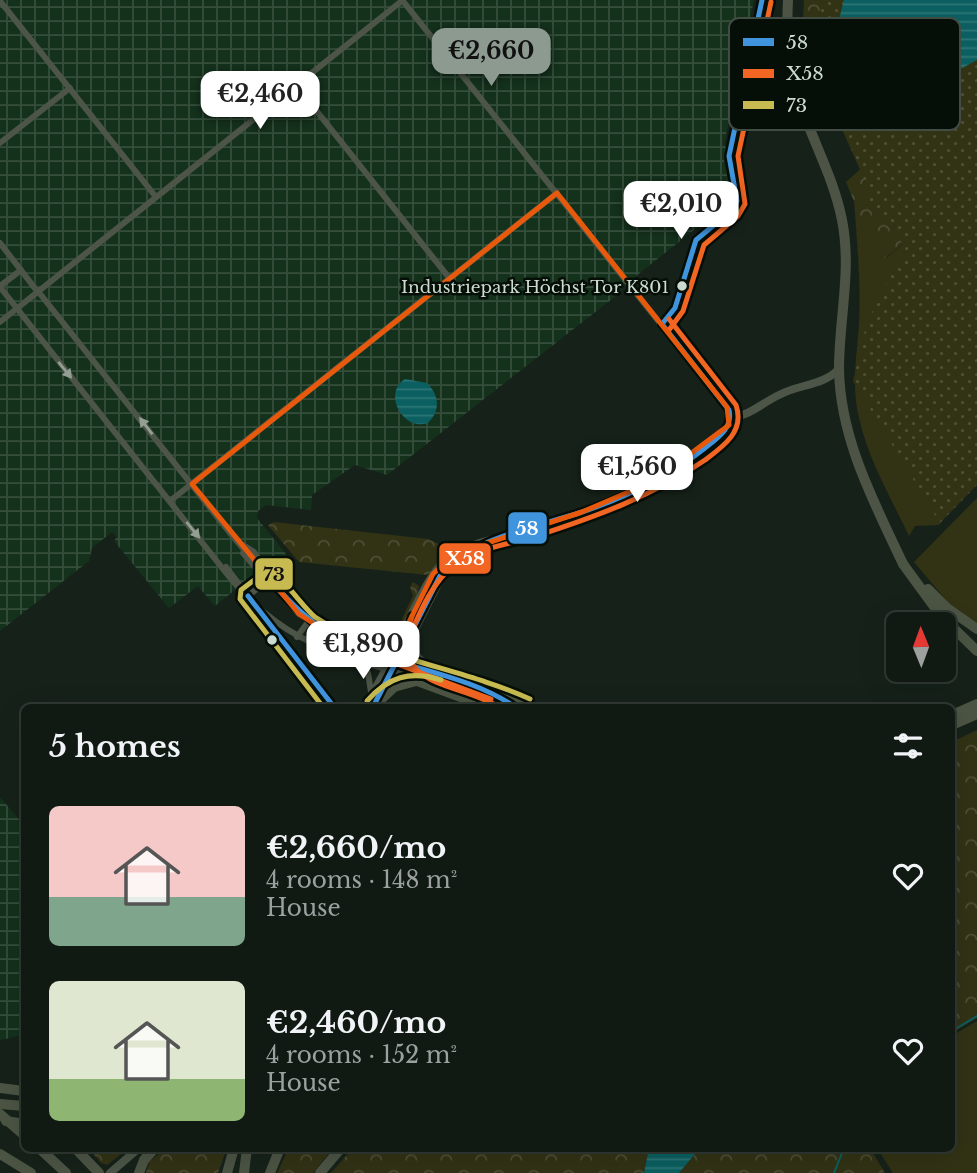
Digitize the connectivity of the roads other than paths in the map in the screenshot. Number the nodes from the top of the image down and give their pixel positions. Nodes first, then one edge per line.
1 (402, 0) edge
2 (762, 0) edge
3 (788, 0) edge
4 (0, 1) edge
5 (758, 18) edge
6 (788, 18) edge
7 (296, 85) junction
8 (70, 88) junction
9 (734, 130) edge
10 (812, 130) edge
11 (0, 143) edge
12 (557, 193) junction
13 (156, 197) junction
14 (0, 243) edge
15 (21, 270) junction
16 (450, 279) junction
17 (0, 286) edge
18 (37, 290) junction
19 (16, 307) junction
20 (23, 317) junction
21 (3, 319) edge
22 (662, 324) junction
23 (839, 369) junction
24 (820, 382) junction
25 (840, 390) junction
26 (731, 418) junction
27 (192, 484) junction
28 (170, 501) junction
29 (501, 539) junction
30 (906, 562) junction
31 (268, 579) junction
32 (248, 596) junction
33 (257, 607) junction
34 (307, 622) junction
35 (977, 629) edge
36 (414, 632) junction
37 (296, 637) junction
38 (343, 643) junction
39 (977, 651) edge
40 (340, 654) junction
41 (392, 666) junction
42 (429, 672) junction
43 (419, 681) junction
44 (494, 693) junction
45 (371, 703) edge
46 (332, 704) edge
47 (480, 704) edge
48 (510, 704) edge
49 (519, 704) edge
50 (977, 704) edge
51 (955, 714) edge
52 (977, 714) edge
53 (955, 724) edge
54 (0, 1088) edge
55 (21, 1091) edge
56 (0, 1104) edge
57 (21, 1106) edge
58 (0, 1114) edge
59 (0, 1120) edge
60 (21, 1124) edge
61 (21, 1132) edge
62 (43, 1152) edge
63 (79, 1152) edge
64 (134, 1152) edge
65 (141, 1152) edge
66 (151, 1152) edge
67 (233, 1152) edge
68 (247, 1152) edge
69 (279, 1152) edge
70 (338, 1152) edge
71 (0, 1154) edge
72 (122, 1163) junction
73 (31, 1173) edge
74 (66, 1173) edge
75 (99, 1173) edge
76 (110, 1173) edge
77 (139, 1173) edge
78 (227, 1173) edge
79 (244, 1173) edge
80 (270, 1173) edge
81 (320, 1173) edge

1 - 7 street
1 - 12 street
2 - 5 street
3 - 6 main road
4 - 8 street
7 - 13 street
7 - 16 street
8 - 11 street
8 - 13 street
9 - 22 street
10 - 23 main road
12 - 16 street
12 - 22 street
13 - 18 street
14 - 15 street
15 - 17 street
15 - 18 street
16 - 27 street
17 - 19 street
18 - 19 street
27 -> 18 street
19 - 20 street
19 - 21 street
20 - 21 street
20 -> 28 street
22 - 26 street
23 - 24 street
23 - 25 main road
24 - 25 street
24 - 26 street
25 - 30 main road
26 - 29 street
27 - 28 street
27 - 31 street
28 -> 32 street
29 - 36 street
29 - 41 street
30 - 35 highway
30 - 39 highway
31 - 32 street
31 - 34 street
32 - 33 street
33 - 37 street
33 - 46 street
34 - 37 street
34 - 38 street
36 - 41 street
36 - 42 highway
37 - 40 street
38 - 40 street
38 - 41 street
40 - 41 street
40 - 45 street
41 - 42 highway
41 - 43 highway
41 - 45 street
42 - 44 highway
43 - 45 highway
43 - 47 highway
44 - 48 highway
44 - 49 highway
50 - 51 highway
52 - 53 highway
54 - 55 highway
56 - 57 highway
58 - 61 highway, bridge
59 - 60 highway
62 - 74 highway
63 - 75 highway
64 - 72 street
65 - 72 street
66 - 77 highway
67 - 78 highway
68 - 79 highway
69 - 80 highway
70 - 81 highway
71 - 73 highway
72 - 76 street

